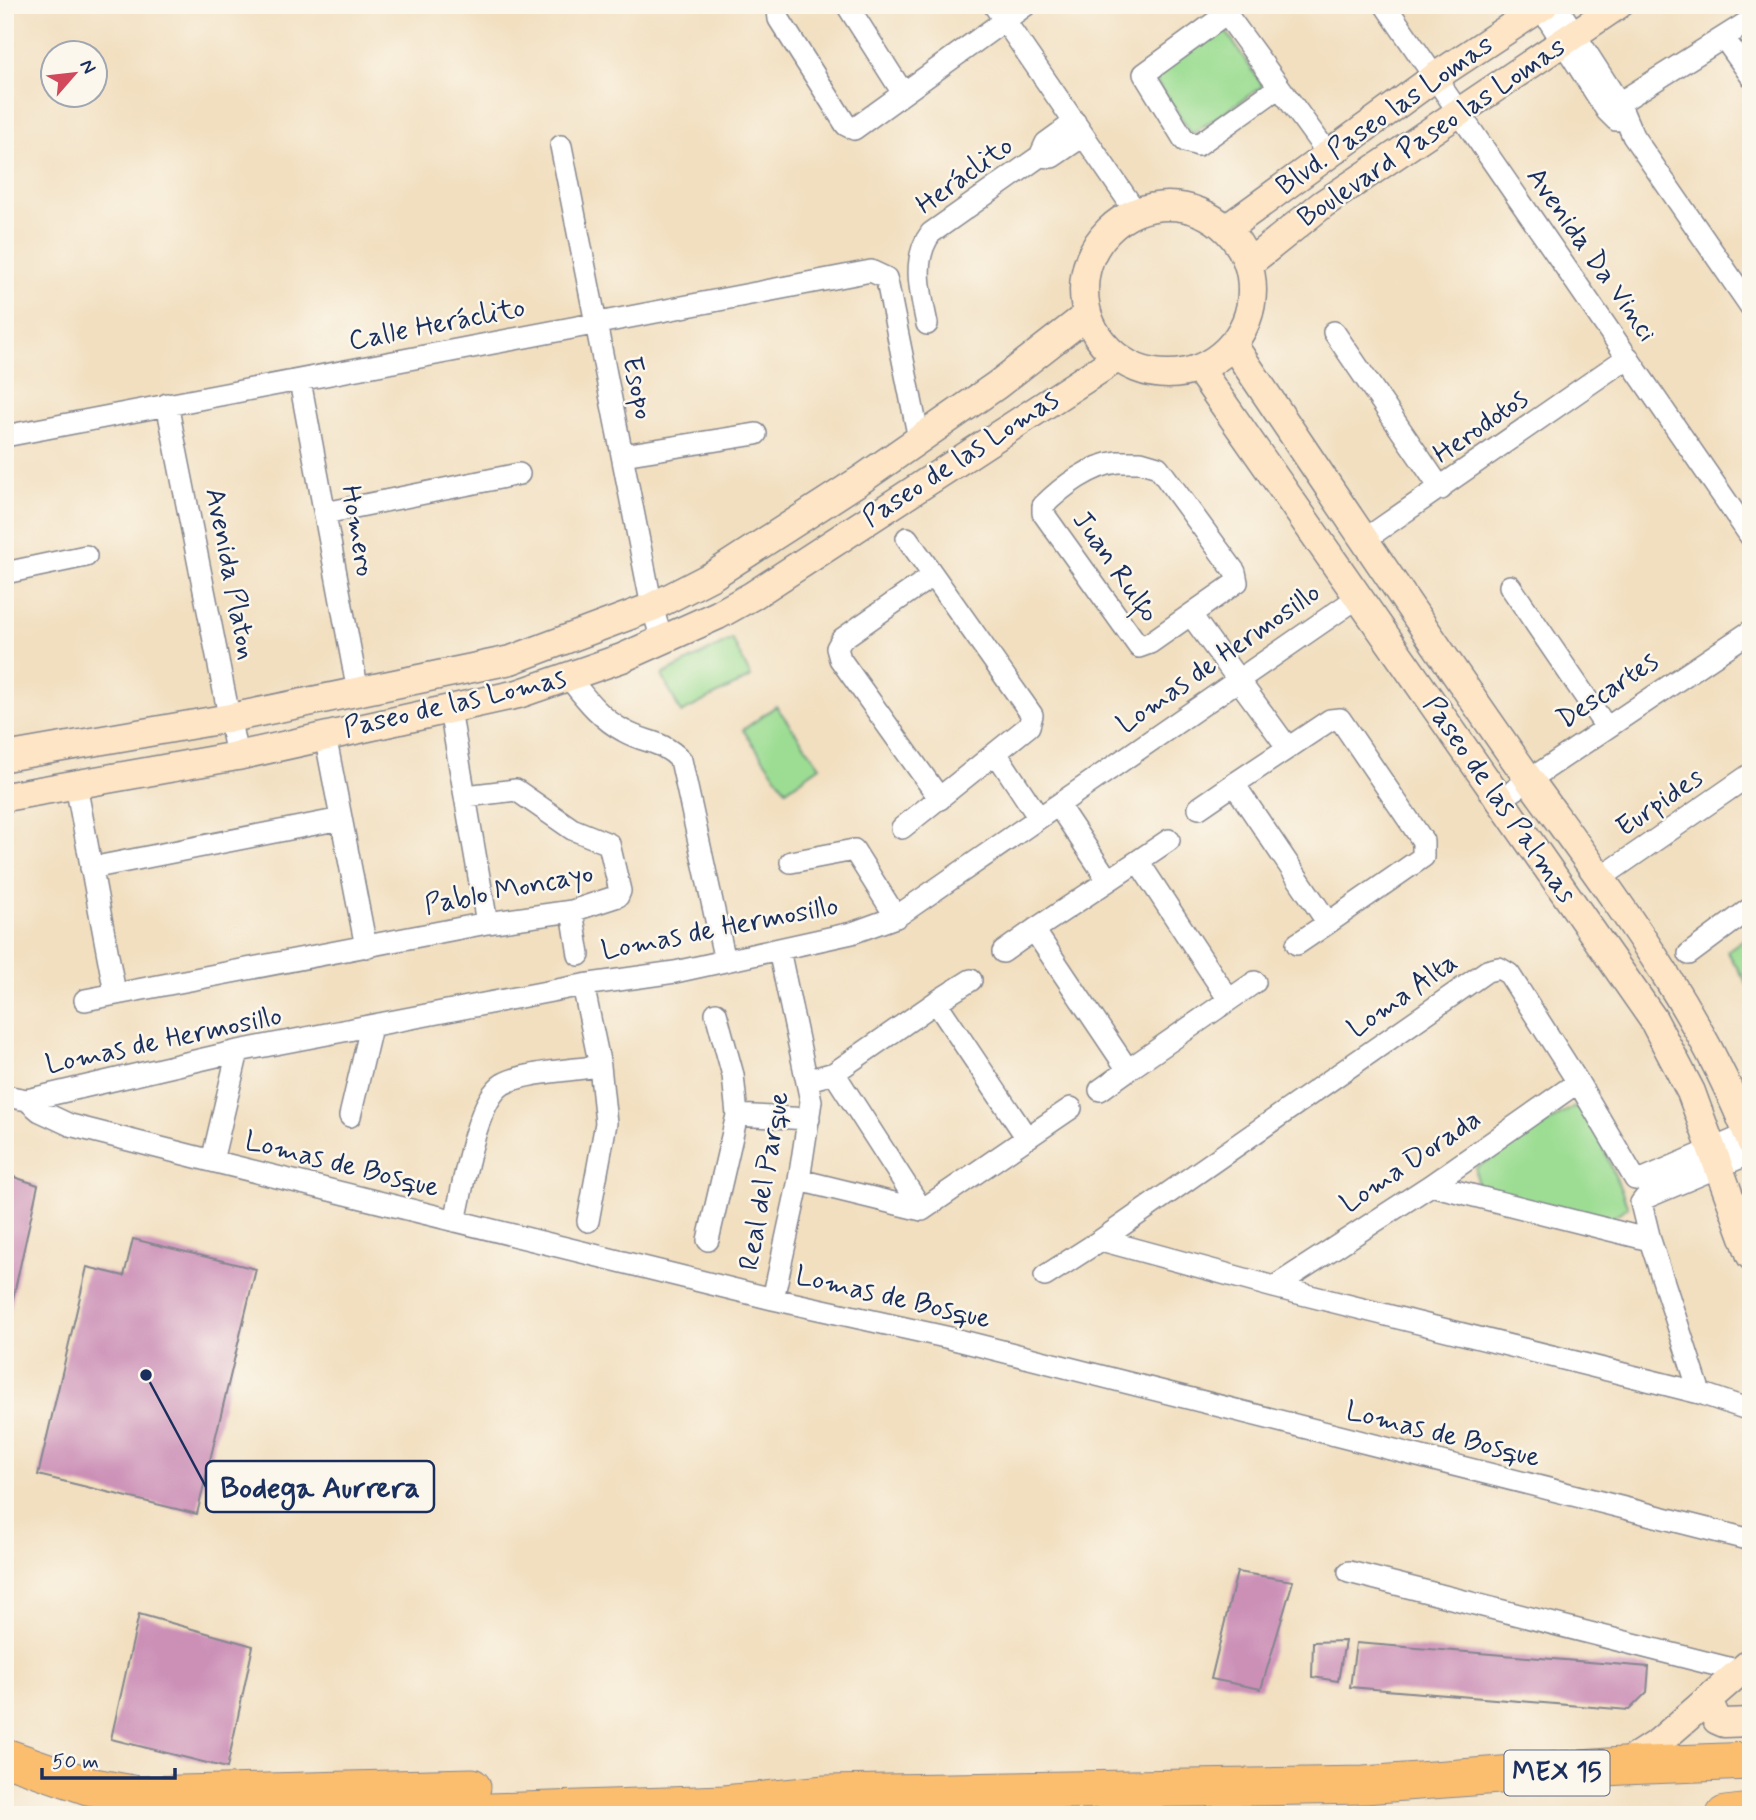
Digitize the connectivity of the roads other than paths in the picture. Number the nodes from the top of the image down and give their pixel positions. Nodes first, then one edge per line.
1 (781, 5) edge
2 (847, 5) edge
3 (1026, 5) edge
4 (1385, 5) edge
5 (1618, 5) edge
6 (1545, 6) edge
7 (999, 13) edge
8 (1751, 20) edge
9 (1724, 38) junction
10 (1568, 39) junction
11 (1751, 76) edge
12 (1435, 77) junction
13 (1279, 87) junction
14 (903, 93) junction
15 (1613, 107) junction
16 (1459, 111) junction
17 (1079, 129) junction
18 (561, 146) dead end
19 (1329, 155) junction
20 (1136, 212) junction
21 (1226, 229) junction
22 (1248, 264) junction
23 (1751, 307) edge
24 (1087, 315) junction
25 (594, 322) junction
26 (927, 324) dead end
27 (1334, 332) dead end
28 (1233, 345) junction
29 (1117, 358) junction
30 (1628, 358) junction
31 (1199, 369) junction
32 (300, 381) junction
33 (167, 404) junction
34 (756, 434) dead end
35 (5, 436) edge
36 (919, 439) junction
37 (623, 455) junction
38 (890, 459) junction
39 (519, 474) dead end
40 (1441, 489) junction
41 (914, 490) junction
42 (326, 513) junction
43 (1751, 537) edge
44 (907, 538) dead end
45 (1364, 540) junction
46 (86, 556) dead end
47 (5, 573) edge
48 (932, 576) junction
49 (1510, 586) dead end
50 (1357, 598) junction
51 (652, 607) junction
52 (1191, 615) junction
53 (1751, 631) edge
54 (662, 640) junction
55 (569, 679) junction
56 (1237, 679) junction
57 (358, 692) junction
58 (450, 710) junction
59 (230, 718) junction
60 (1606, 727) junction
61 (325, 735) junction
62 (1288, 747) junction
63 (996, 753) junction
64 (237, 755) junction
65 (5, 757) edge
66 (1751, 774) edge
67 (1529, 778) junction
68 (76, 785) junction
69 (1234, 785) junction
70 (466, 796) junction
71 (5, 797) edge
72 (940, 799) junction
73 (1498, 801) junction
74 (1058, 805) junction
75 (1199, 808) dead end
76 (1039, 818) junction
77 (341, 819) junction
78 (902, 828) dead end
79 (1169, 840) dead end
80 (1138, 861) junction
81 (791, 862) dead end
82 (91, 868) junction
83 (1602, 877) junction
84 (1108, 880) junction
85 (1751, 908) edge
86 (572, 911) junction
87 (896, 918) junction
88 (487, 923) junction
89 (1328, 923) junction
90 (1034, 930) junction
91 (1297, 944) dead end
92 (366, 947) junction
93 (779, 950) junction
94 (1003, 952) dead end
95 (1689, 954) dead end
96 (579, 956) dead end
97 (725, 961) junction
98 (971, 980) dead end
99 (1255, 982) dead end
100 (583, 985) junction
101 (115, 993) junction
102 (85, 1000) dead end
103 (1229, 1000) junction
104 (936, 1002) junction
105 (716, 1013) dead end
106 (372, 1027) junction
107 (238, 1051) junction
108 (600, 1066) junction
109 (1129, 1070) junction
110 (834, 1073) junction
111 (809, 1080) junction
112 (1578, 1082) junction
113 (1100, 1090) dead end
114 (5, 1096) edge
115 (27, 1100) junction
116 (1070, 1108) dead end
117 (737, 1115) junction
118 (350, 1116) dead end
119 (809, 1119) junction
120 (1027, 1138) junction
121 (1750, 1143) edge
122 (1716, 1157) junction
123 (212, 1161) junction
124 (799, 1180) junction
125 (1431, 1185) junction
126 (922, 1210) junction
127 (455, 1221) junction
128 (587, 1221) dead end
129 (708, 1240) dead end
130 (1101, 1240) junction
131 (1650, 1240) junction
132 (1751, 1256) edge
133 (1045, 1276) dead end
134 (1274, 1287) junction
135 (773, 1299) junction
136 (1700, 1393) junction
137 (1750, 1410) edge
138 (1751, 1541) edge
139 (1349, 1572) dead end
140 (1735, 1665) edge
141 (1708, 1700) junction
142 (1751, 1722) edge
143 (5, 1757) edge
144 (1751, 1761) edge
145 (1622, 1766) junction
146 (1364, 1786) junction
147 (825, 1794) junction
148 (1262, 1808) edge
149 (1751, 1812) edge
150 (402, 1815) edge
151 (1093, 1815) edge
152 (1724, 1815) edge

1 - 14 street
2 - 14 street
3 - 7 street
4 - 12 street, Avenida Da Vinci
5 - 10 street, Boulevard Paseo las Lomas
6 - 10 street
6 - 12 street, Blvd. Paseo las Lomas
7 - 14 street
7 - 17 street
8 - 9 street
9 - 11 street
9 - 15 street
10 - 15 street
10 - 16 street, Boulevard Paseo las Lomas
12 - 16 street, Avenida Da Vinci
12 - 19 street, Blvd. Paseo las Lomas
13 - 13 street
13 - 19 street
15 - 23 street
16 - 22 street, Boulevard Paseo las Lomas
16 - 30 street, Avenida Da Vinci
17 - 20 street
17 - 26 street, Heráclito
18 - 25 street, Esopo
19 - 21 street, Blvd. Paseo las Lomas
20 - 21 street
20 - 24 street
21 - 22 street
22 - 28 street
24 - 29 street
24 - 36 street, Paseo de las Lomas
25 - 32 street, Calle Heráclito
25 - 36 street, Calle Heráclito
25 - 37 street, Esopo
27 - 40 street
28 - 31 street
28 - 45 street, Paseo de las Palmas
29 - 31 street
29 - 41 street, Paseo de las Lomas
30 - 40 street, Herodotos
30 - 43 street, Avenida Da Vinci
31 - 50 street, Paseo de las Palmas
32 - 33 street, Calle Heráclito
32 - 42 street, Homero
33 - 35 street, Calle Heráclito
33 - 59 street, Avenida Platon
34 - 37 street
36 - 38 street, Paseo de las Lomas
37 - 51 street, Esopo
38 - 41 street
38 - 51 street, Paseo de las Lomas
39 - 42 street
40 - 45 street, Herodotos
41 - 54 street, Paseo de las Lomas
42 - 57 street, Homero
44 - 48 street
45 - 67 street, Paseo de las Palmas
46 - 47 street
48 - 63 street
48 - 72 street
49 - 60 street
50 - 56 street, Lomas de Hermosillo
50 - 73 street, Paseo de las Palmas
51 - 54 street, Esopo
51 - 57 street, Paseo de las Lomas
52 - 52 street, Juan Rulfo
52 - 56 street
53 - 60 street, Descartes
54 - 55 street, Paseo de las Lomas
55 - 58 street, Paseo de las Lomas
55 - 97 street
56 - 62 street
56 - 74 street, Lomas de Hermosillo
57 - 59 street, Paseo de las Lomas
58 - 61 street, Paseo de las Lomas
58 - 70 street
59 - 64 street, Avenida Platon
59 - 65 street, Paseo de las Lomas
60 - 67 street, Descartes
61 - 64 street, Paseo de las Lomas
61 - 77 street
62 - 69 street
62 - 89 street
63 - 72 street
63 - 76 street
64 - 68 street, Paseo de las Lomas
66 - 83 street, Eurpides
67 - 73 street, Descartes
67 - 83 street, Paseo de las Palmas
68 - 71 street, Paseo de las Lomas
68 - 82 street
69 - 75 street
69 - 89 street
70 - 86 street, Pablo Moncayo
70 - 88 street
72 - 78 street
73 - 122 street, Paseo de las Palmas
74 - 76 street, Lomas de Hermosillo
74 - 84 street
76 - 87 street, Lomas de Hermosillo
77 - 82 street
77 - 92 street
79 - 80 street
80 - 84 street
80 - 103 street
81 - 87 street
82 - 101 street
83 - 121 street, Paseo de las Palmas
84 - 90 street
85 - 95 street
86 - 88 street, Pablo Moncayo
86 - 96 street
87 - 93 street, Lomas de Hermosillo
88 - 92 street, Pablo Moncayo
89 - 91 street
90 - 94 street
90 - 109 street
92 - 101 street, Pablo Moncayo
93 - 97 street, Lomas de Hermosillo
93 - 111 street, Real del Parque
97 - 100 street, Lomas de Hermosillo
98 - 104 street
99 - 103 street
100 - 106 street, Lomas de Hermosillo
100 - 108 street
101 - 102 street, Pablo Moncayo
103 - 109 street
104 - 110 street
104 - 120 street
105 - 117 street
106 - 107 street, Lomas de Hermosillo
106 - 118 street
107 - 115 street, Lomas de Hermosillo
107 - 123 street
108 - 127 street
108 - 128 street
109 - 113 street
110 - 111 street
110 - 126 street
111 - 119 street, Real del Parque
112 - 122 street, Loma Alta
112 - 125 street, Loma Dorada
112 - 130 street, Loma Alta
114 - 115 street, Lomas de Hermosillo
115 - 123 street, Lomas de Bosque
116 - 120 street
117 - 119 street
117 - 129 street
119 - 124 street, Real del Parque
120 - 126 street
121 - 122 street, Loma Alta
122 - 131 street, Loma Alta
122 - 132 street, Paseo de las Palmas
123 - 127 street, Lomas de Bosque
124 - 126 street
124 - 135 street, Real del Parque
125 - 131 street
125 - 134 street, Loma Dorada
127 - 135 street, Lomas de Bosque
130 - 133 street, Loma Alta
130 - 134 street
131 - 136 street, Loma Alta
134 - 136 street
135 - 138 street, Lomas de Bosque
136 - 137 street
139 - 140 street
140 - 141 street
141 - 142 street
141 - 145 street
143 - 147 highway
144 - 145 highway, MEX 15
145 - 146 highway, MEX 15
146 - 147 highway
146 - 148 highway
147 - 150 highway
148 - 151 highway
149 - 152 highway

